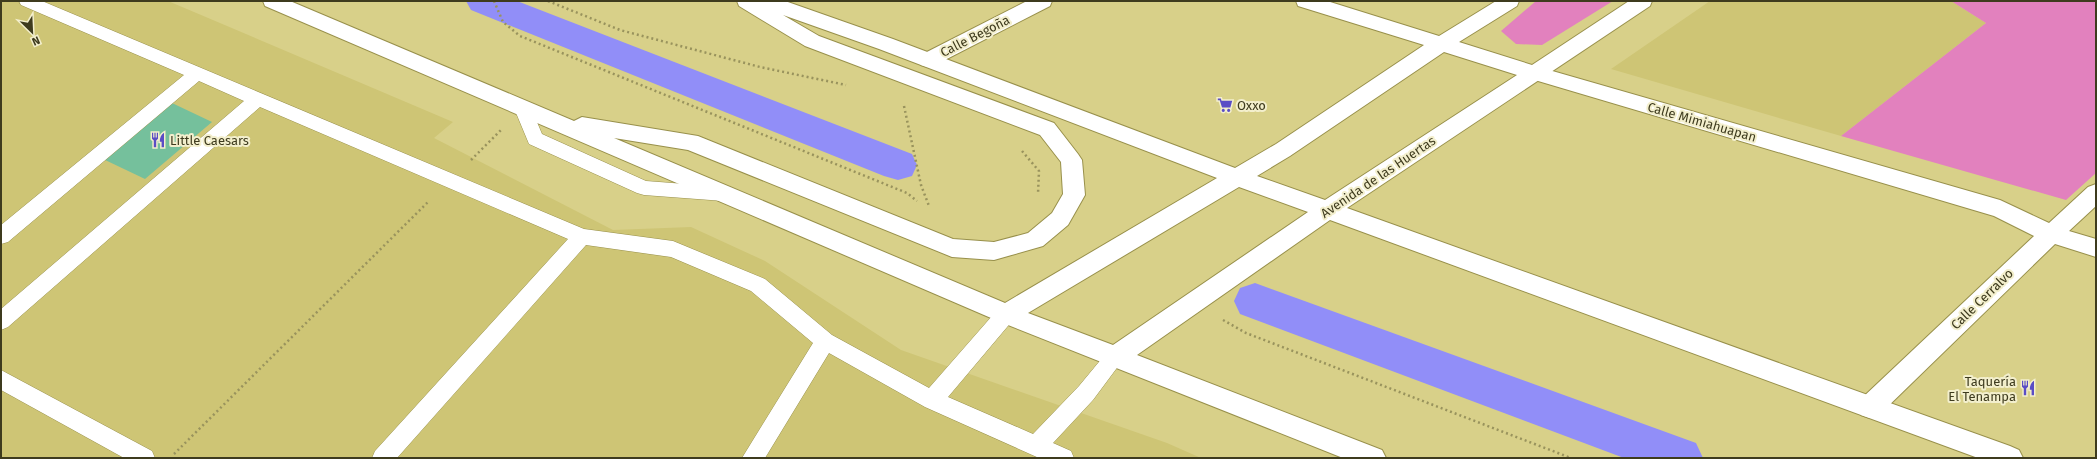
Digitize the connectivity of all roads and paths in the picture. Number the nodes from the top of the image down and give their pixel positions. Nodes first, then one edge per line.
1 (27, 1) edge
2 (272, 1) edge
3 (494, 1) edge
4 (548, 1) edge
5 (746, 1) edge
6 (765, 1) edge
7 (1043, 1) edge
8 (1305, 1) edge
9 (1510, 1) edge
10 (1643, 1) edge
11 (1441, 44) junction
12 (928, 60) junction
13 (198, 73) junction
14 (1535, 73) junction
15 (853, 87) dead end
16 (258, 99) junction
17 (903, 101) dead end
18 (523, 108) junction
19 (549, 120) junction
20 (1020, 148) dead end
21 (1238, 177) junction
22 (449, 180) junction
23 (2096, 193) edge
24 (724, 194) junction
25 (1038, 197) dead end
26 (919, 202) dead end
27 (925, 207) dead end
28 (1327, 210) junction
29 (2051, 234) junction
30 (1, 236) edge
31 (582, 237) junction
32 (2096, 248) edge
33 (1194, 302) junction
34 (1006, 314) junction
35 (1, 321) edge
36 (825, 341) junction
37 (1115, 357) junction
38 (1, 379) edge
39 (932, 400) junction
40 (1870, 407) junction
41 (1036, 446) junction
42 (144, 458) edge
43 (170, 458) edge
44 (383, 458) edge
45 (753, 458) edge
46 (1063, 458) edge
47 (1373, 458) edge
48 (1571, 458) edge
49 (2010, 458) edge

1 - 13 lane
2 - 18 main road
3 - 26 path
4 - 15 path
5 - 19 main road
6 - 12 main road
7 - 12 main road, Calle Begoña
8 - 11 main road, Calle Mimiahuapan
9 - 11 main road
10 - 14 main road, Avenida de las Huertas
11 - 14 main road, Calle Mimiahuapan
11 - 21 main road
12 - 21 main road
13 - 16 lane
13 - 30 lane
14 - 28 main road, Avenida de las Huertas
14 - 29 main road, Calle Mimiahuapan
16 - 22 lane
16 - 35 lane
17 - 27 path
18 - 19 main road
18 - 22 path
18 - 24 lane
19 - 24 main road
20 - 25 path
21 - 28 main road
21 - 34 main road
22 - 31 lane
22 - 43 path
23 - 29 main road, Calle Cerralvo
24 - 34 main road
28 - 33 main road, Avenida de las Huertas
28 - 40 main road
29 - 32 main road, Calle Mimiahuapan
29 - 40 main road, Calle Cerralvo
31 - 36 lane
31 - 44 lane
33 - 37 main road, Avenida de las Huertas
33 - 48 path
34 - 37 main road
34 - 39 lane
36 - 39 lane
36 - 45 lane
37 - 41 lane
37 - 47 main road
38 - 42 lane
39 - 41 lane
40 - 49 main road
41 - 46 lane

